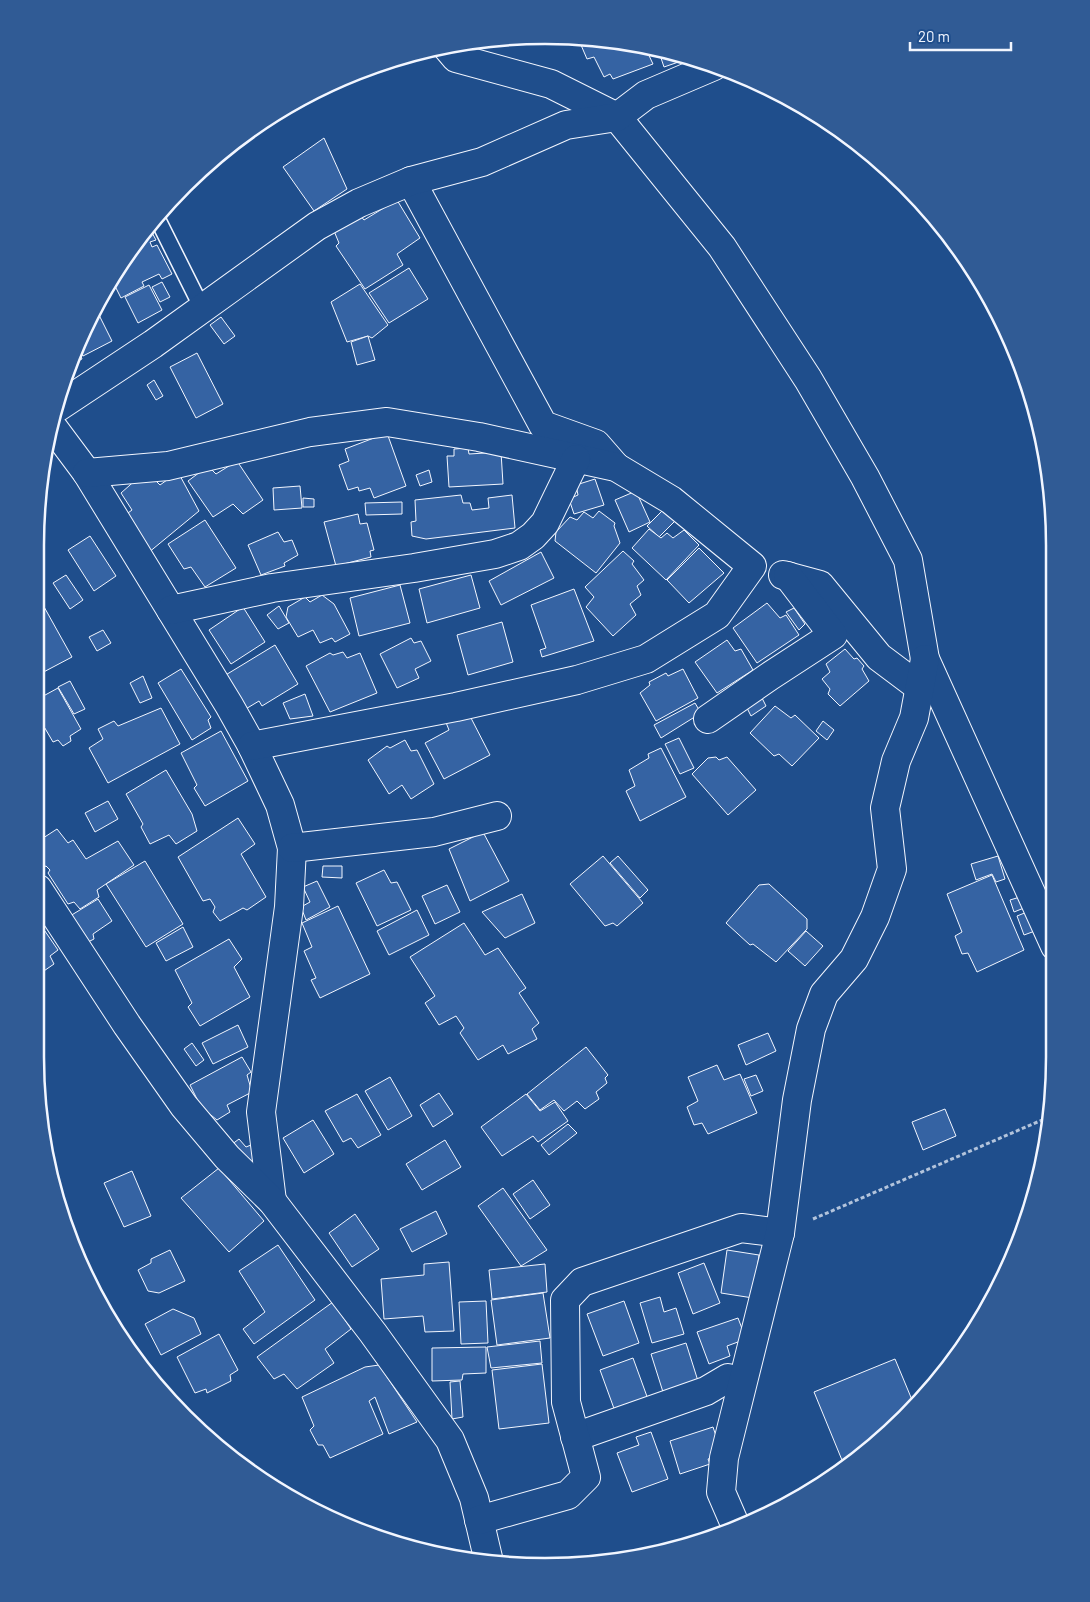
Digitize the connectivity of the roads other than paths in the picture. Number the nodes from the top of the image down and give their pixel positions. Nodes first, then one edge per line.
1 (451, 52) edge
2 (705, 70) edge
3 (617, 117) junction
4 (411, 180) junction
5 (160, 224) edge
6 (202, 308) junction
7 (64, 404) edge
8 (57, 432) edge
9 (576, 458) junction
10 (616, 468) junction
11 (87, 473) junction
12 (752, 566) junction
13 (788, 576) junction
14 (171, 610) junction
15 (925, 659) junction
16 (919, 687) junction
17 (708, 719) dead end
18 (252, 746) junction
19 (497, 816) dead end
20 (292, 848) junction
21 (44, 898) edge
22 (1046, 926) edge
23 (272, 1201) junction
24 (780, 1233) junction
25 (728, 1378) dead end
26 (575, 1436) junction
27 (479, 1520) junction
28 (734, 1521) edge
29 (487, 1555) edge

1 - 3 street
2 - 3 street
3 - 4 street
3 - 15 street
4 - 6 street
4 - 10 street
5 - 6 lane
6 - 7 street
8 - 11 street
9 - 10 street
9 - 11 street
9 - 14 street
10 - 12 street
11 - 14 street
12 - 13 street
12 - 18 street
13 - 16 street
13 - 17 street
14 - 18 street
15 - 16 street
15 - 22 street
16 - 24 street
18 - 20 street
19 - 20 street
20 - 23 street
21 - 23 street
23 - 27 street
24 - 26 street
24 - 28 street
25 - 26 street
26 - 27 street
27 - 29 street

